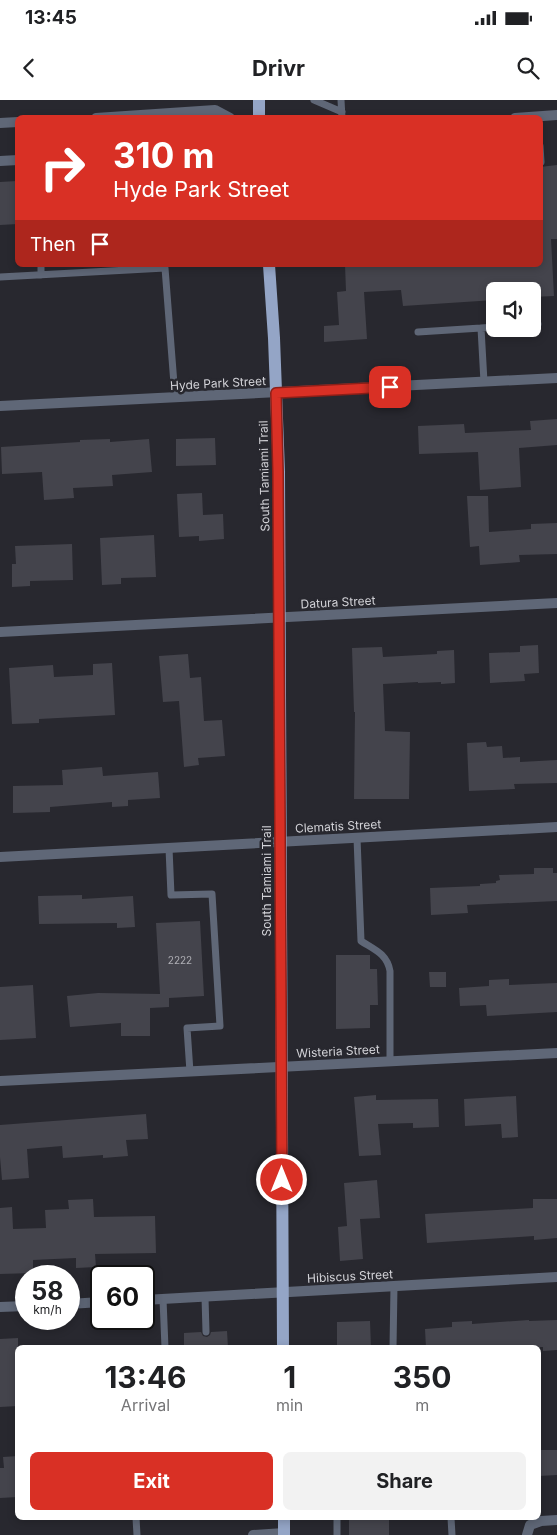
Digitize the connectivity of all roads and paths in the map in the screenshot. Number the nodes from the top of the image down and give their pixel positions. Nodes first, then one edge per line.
1 (258, 100) edge
2 (314, 100) edge
3 (341, 100) edge
4 (141, 115) edge
5 (224, 115) edge
6 (260, 115) edge
7 (342, 115) edge
8 (557, 115) edge
9 (543, 117) edge
10 (15, 122) edge
11 (0, 123) edge
12 (15, 160) edge
13 (0, 161) edge
14 (41, 267) edge
15 (151, 267) edge
16 (165, 267) edge
17 (269, 267) edge
18 (41, 275) junction
19 (0, 277) edge
20 (481, 328) junction
21 (486, 328) edge
22 (418, 332) dead end
23 (557, 378) edge
24 (484, 382) junction
25 (276, 393) junction
26 (175, 397) junction
27 (0, 406) edge
28 (557, 603) edge
29 (279, 618) junction
30 (0, 632) edge
31 (557, 827) edge
32 (357, 838) junction
33 (280, 842) junction
34 (169, 848) junction
35 (0, 857) edge
36 (557, 1052) edge
37 (390, 1061) junction
38 (281, 1067) junction
39 (190, 1072) junction
40 (0, 1082) edge
41 (557, 1278) edge
42 (394, 1286) junction
43 (282, 1292) junction
44 (205, 1297) junction
45 (155, 1299) edge
46 (163, 1299) junction
47 (15, 1307) edge
48 (0, 1308) edge
49 (206, 1332) dead end
50 (165, 1345) edge
51 (283, 1345) edge
52 (393, 1345) edge
53 (136, 1520) edge
54 (284, 1520) edge
55 (337, 1520) edge
56 (451, 1520) edge
57 (557, 1520) edge
58 (284, 1534) edge
59 (136, 1535) edge
60 (253, 1535) edge
61 (337, 1535) edge
62 (452, 1535) edge
63 (527, 1535) edge

1 - 6 main road
2 - 7 lane
3 - 7 lane
4 - 5 street
8 - 9 street
10 - 11 street
12 - 13 street
14 - 18 lane
15 - 18 lane
16 - 26 lane
17 - 25 main road, South Tamiami Trail
18 - 19 lane
20 - 21 lane
20 - 22 lane
20 - 24 lane
23 - 24 street, Hyde Park Street
24 - 25 street, Hyde Park Street
25 - 26 street, Hyde Park Street
25 - 29 main road, South Tamiami Trail
26 - 27 street, Hyde Park Street
28 - 29 street, Datura Street
29 - 30 street, Datura Street
29 - 33 main road, South Tamiami Trail
31 - 32 street, Clematis Street
32 - 33 street, Clematis Street
32 - 37 lane
33 - 34 street, Clematis Street
33 - 38 main road, South Tamiami Trail
34 - 35 street, Clematis Street
34 - 39 lane
36 - 37 street, Wisteria Street
37 - 38 street, Wisteria Street
38 - 39 street, Wisteria Street
38 - 43 main road, South Tamiami Trail
39 - 40 street, Wisteria Street
41 - 42 street, Hibiscus Street
42 - 43 street, Hibiscus Street
42 - 52 lane
43 - 44 street, Hibiscus Street
43 - 51 main road, South Tamiami Trail
44 - 46 street, Hibiscus Street
44 - 49 lane
45 - 46 street, Hibiscus Street
46 - 50 lane
47 - 48 street
53 - 59 lane
54 - 58 main road
55 - 61 lane
56 - 62 lane
57 - 63 street
58 - 60 street

